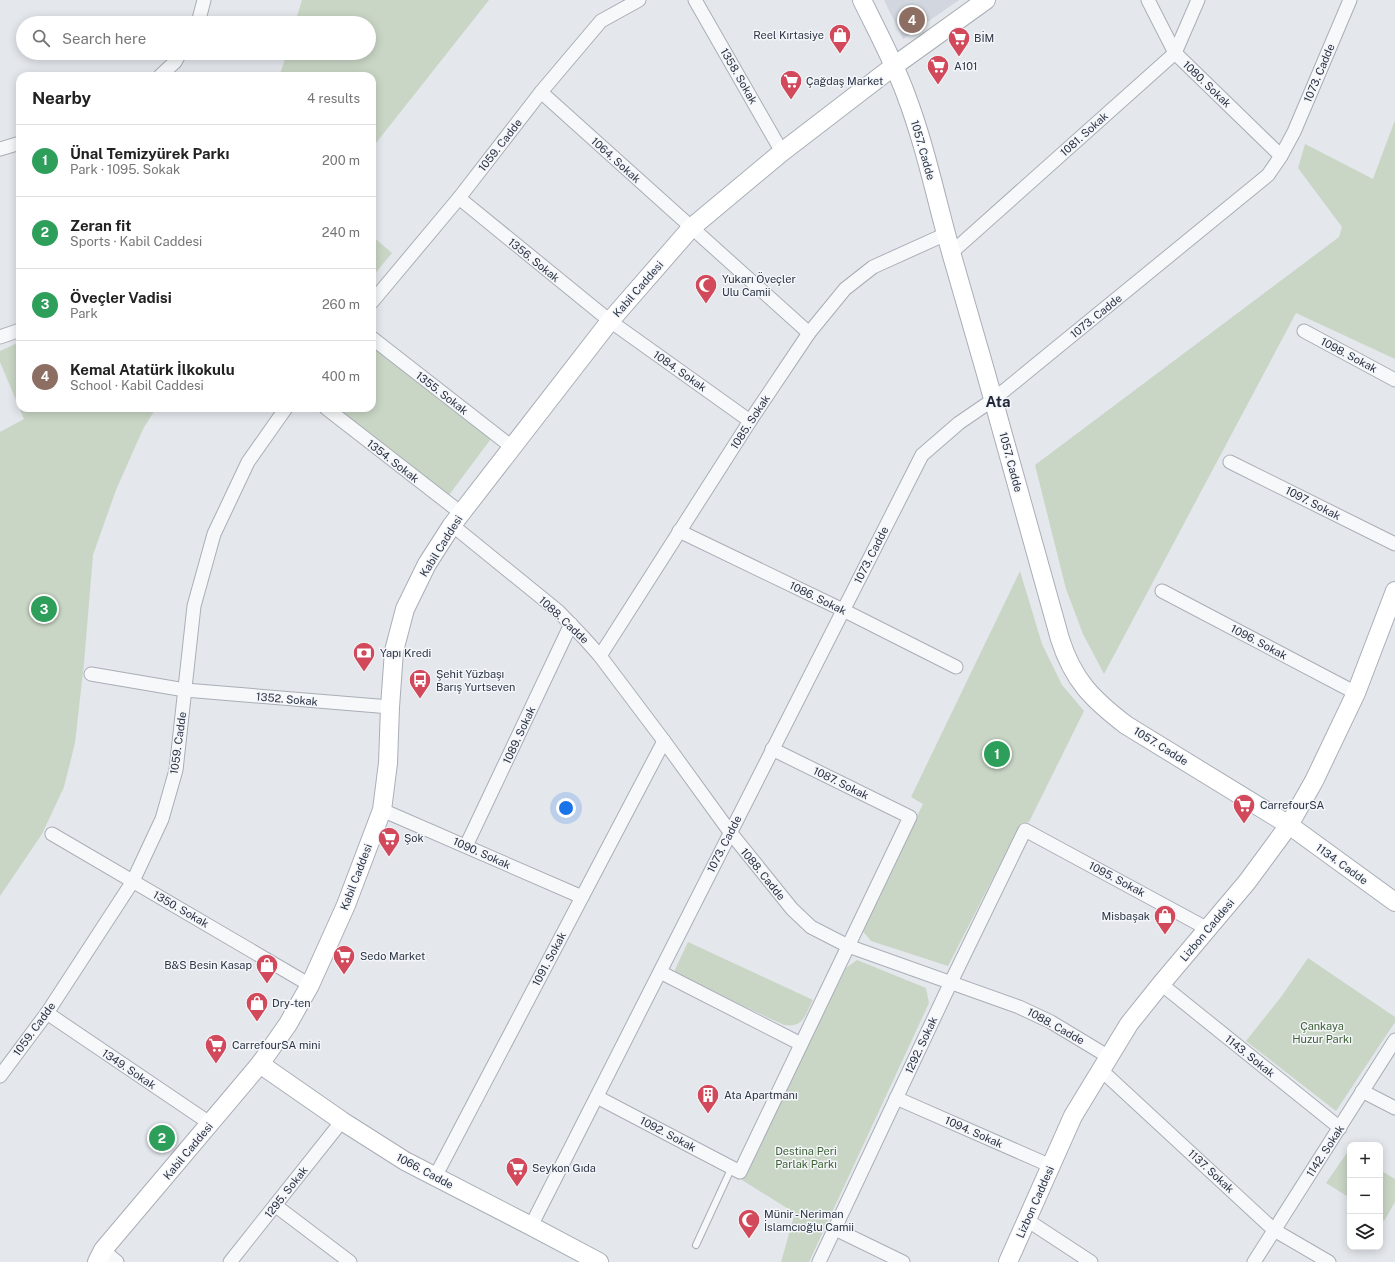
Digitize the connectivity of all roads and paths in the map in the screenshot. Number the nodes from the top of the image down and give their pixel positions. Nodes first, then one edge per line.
1 (204, 0) edge
2 (639, 0) edge
3 (695, 0) edge
4 (862, 0) edge
5 (986, 0) edge
6 (1148, 0) edge
7 (1198, 0) edge
8 (1350, 0) edge
9 (200, 16) edge
10 (1175, 53) junction
11 (176, 60) edge
12 (894, 66) junction
13 (164, 72) edge
14 (541, 92) junction
15 (16, 144) edge
16 (0, 149) edge
17 (782, 152) junction
18 (1281, 156) junction
19 (459, 198) junction
20 (691, 228) junction
21 (946, 234) junction
22 (951, 253) junction
23 (376, 297) edge
24 (610, 321) junction
25 (16, 331) edge
26 (1304, 331) dead end
27 (809, 333) junction
28 (0, 337) edge
29 (376, 341) edge
30 (1395, 380) edge
31 (994, 399) junction
32 (283, 412) edge
33 (331, 412) edge
34 (750, 421) junction
35 (512, 447) junction
36 (1230, 462) dead end
37 (457, 519) junction
38 (679, 531) junction
39 (1395, 544) edge
40 (1162, 591) dead end
41 (1395, 591) edge
42 (843, 610) junction
43 (571, 624) junction
44 (600, 656) junction
45 (956, 667) dead end
46 (91, 674) dead end
47 (185, 690) junction
48 (1356, 693) junction
49 (390, 707) junction
50 (664, 741) junction
51 (772, 749) junction
52 (382, 810) junction
53 (1289, 825) junction
54 (1025, 830) joint
55 (730, 832) junction
56 (52, 834) dead end
57 (466, 846) junction
58 (133, 881) junction
59 (582, 897) junction
60 (1395, 902) edge
61 (1208, 929) junction
62 (848, 946) junction
63 (660, 972) junction
64 (951, 982) junction
65 (1161, 984) junction
66 (310, 985) junction
67 (47, 1014) junction
68 (1395, 1040) edge
69 (801, 1044) junction
70 (260, 1064) junction
71 (1105, 1064) junction
72 (0, 1076) edge
73 (1362, 1091) junction
74 (597, 1097) junction
75 (896, 1098) junction
76 (1395, 1108) edge
77 (342, 1121) junction
78 (211, 1124) junction
79 (1340, 1128) junction
80 (1051, 1166) junction
81 (736, 1169) junction
82 (435, 1177) junction
83 (276, 1206) junction
84 (1027, 1220) junction
85 (531, 1226) junction
86 (835, 1229) junction
87 (1274, 1230) junction
88 (696, 1245) dead end
89 (100, 1256) edge
90 (591, 1260) edge
91 (86, 1262) edge
92 (117, 1262) edge
93 (230, 1262) edge
94 (350, 1262) edge
95 (819, 1262) edge
96 (903, 1262) edge
97 (1008, 1262) edge
98 (1091, 1262) edge
99 (1254, 1262) edge
100 (1329, 1262) edge

1 - 9 street
2 - 14 street, 1059. Cadde
3 - 17 street, 1358. Sokak
4 - 12 main road, 1057. Cadde
5 - 12 main road, Kabil Caddesi
6 - 10 street, 1080. Sokak
7 - 10 street, 1081. Sokak
8 - 18 street, 1073. Cadde
10 - 18 street, 1080. Sokak
10 - 22 street, 1081. Sokak
11 - 13 street
12 - 17 main road, Kabil Caddesi
12 - 21 main road, 1057. Cadde
14 - 19 street, 1059. Cadde
14 - 20 street, 1064. Sokak
15 - 16 street
17 - 20 main road, Kabil Caddesi
18 - 31 street, 1073. Cadde
19 - 23 street, 1059. Cadde
19 - 24 street, 1356. Sokak
20 - 24 main road, Kabil Caddesi
20 - 27 street, 1064. Sokak
21 - 22 main road, 1057. Cadde
21 - 27 street, 1085. Sokak
22 - 31 main road, 1057. Cadde
24 - 34 street, 1084. Sokak
24 - 35 main road, Kabil Caddesi
25 - 28 street
26 - 30 street, 1098. Sokak
27 - 34 street, 1085. Sokak
29 - 35 street, 1355. Sokak
31 - 42 street, 1073. Cadde
31 - 53 main road, 1057. Cadde
32 - 47 street, 1059. Cadde
33 - 37 street, 1354. Sokak
34 - 38 street, 1085. Sokak
35 - 37 main road, Kabil Caddesi
36 - 39 street, 1097. Sokak
37 - 43 street, 1088. Cadde
37 - 49 main road, Kabil Caddesi
38 - 42 street, 1086. Sokak
38 - 44 street, 1085. Sokak
40 - 48 street, 1096. Sokak
41 - 48 main road, Lizbon Caddesi
42 - 45 street, 1086. Sokak
42 - 51 street, 1073. Cadde
43 - 44 street, 1088. Cadde
43 - 57 street, 1089. Sokak
44 - 50 street, 1088. Cadde
46 - 47 street, 1352. Sokak
47 - 49 street, 1352. Sokak
47 - 58 street, 1059. Cadde
48 - 53 main road, Lizbon Caddesi
49 - 52 main road, Kabil Caddesi
50 - 55 street, 1088. Cadde
50 - 59 street, 1091. Sokak
51 - 55 street, 1073. Cadde
51 - 62 street, 1087. Sokak
52 - 57 street, 1090. Sokak
52 - 66 main road, Kabil Caddesi
53 - 60 main road, 1134. Cadde
53 - 61 main road, Lizbon Caddesi
54 - 61 street, 1095. Sokak
54 - 64 street, 1292. Sokak
55 - 62 street, 1088. Cadde
55 - 63 street, 1073. Cadde
56 - 58 street, 1350. Sokak
57 - 59 street, 1090. Sokak
58 - 66 street, 1350. Sokak
58 - 67 street, 1059. Cadde
59 - 82 street, 1091. Sokak
61 - 65 main road, Lizbon Caddesi
62 - 64 street, 1088. Cadde
62 - 69 street
63 - 69 street
63 - 74 street, 1073. Cadde
64 - 71 street, 1088. Cadde
64 - 75 street, 1292. Sokak
65 - 71 main road, Lizbon Caddesi
65 - 79 street, 1143. Sokak
66 - 70 main road, Kabil Caddesi
67 - 72 street, 1059. Cadde
67 - 78 street, 1349. Sokak
68 - 73 street, 1142. Sokak
69 - 81 street
70 - 77 main road, 1066. Cadde
70 - 78 main road, Kabil Caddesi
71 - 80 main road, Lizbon Caddesi
71 - 87 street, 1137. Sokak
73 - 76 street
73 - 79 street, 1142. Sokak
74 - 81 street, 1092. Sokak
74 - 85 street, 1073. Cadde
75 - 80 street, 1094. Sokak
75 - 86 street, 1292. Sokak
77 - 82 main road, 1066. Cadde
77 - 83 street, 1295. Sokak
78 - 89 main road, Kabil Caddesi
79 - 87 street, 1142. Sokak
80 - 84 main road, Lizbon Caddesi
81 - 88 lane
82 - 85 main road, 1066. Cadde
83 - 93 street, 1295. Sokak
83 - 94 street
84 - 97 main road, Lizbon Caddesi
84 - 98 street
85 - 90 main road, 1066. Cadde
86 - 95 street, 1292. Sokak
86 - 96 street
87 - 99 street, 1142. Sokak
87 - 100 street, 1137. Sokak
89 - 91 main road, Kabil Caddesi
89 - 92 street

